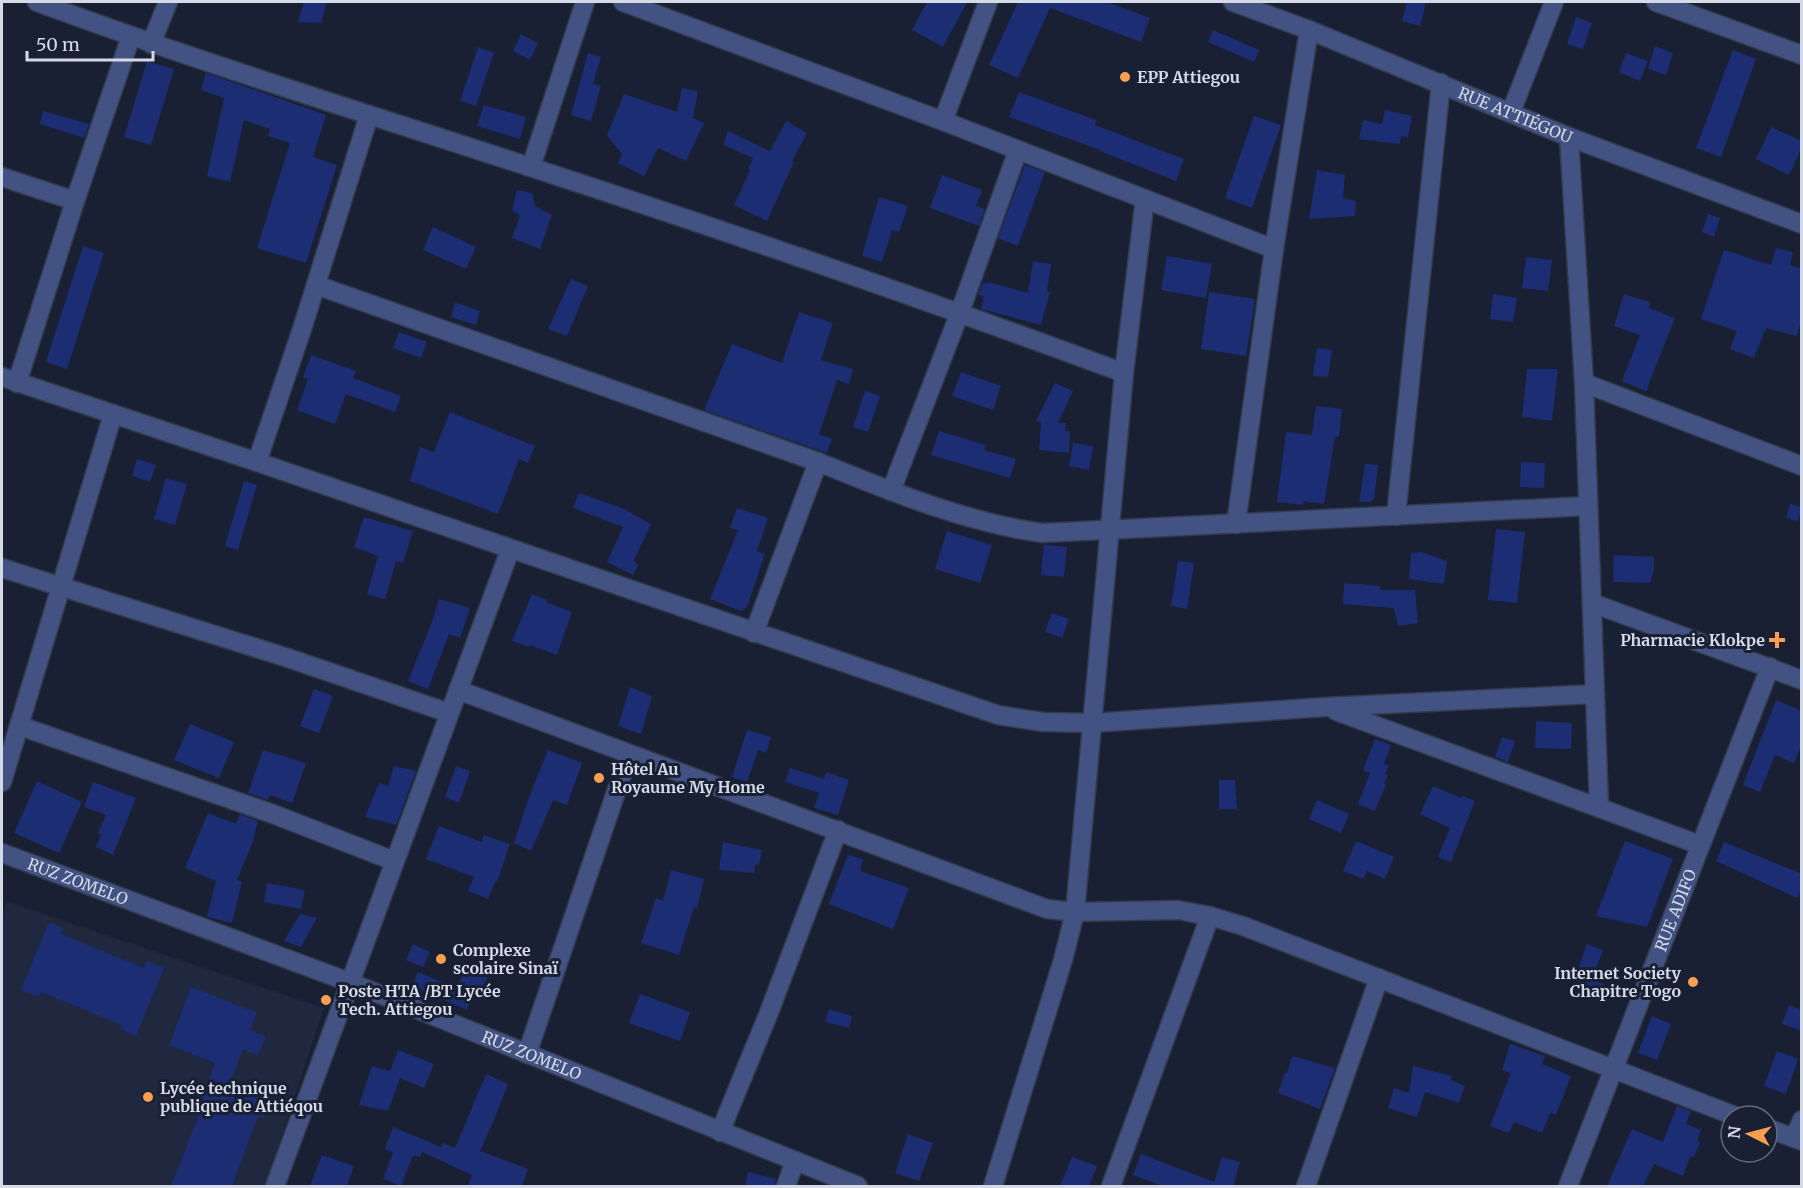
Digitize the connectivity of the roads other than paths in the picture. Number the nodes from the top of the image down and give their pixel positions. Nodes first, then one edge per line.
1 (37, 2) edge
2 (168, 2) edge
3 (585, 2) edge
4 (623, 2) edge
5 (988, 2) edge
6 (1233, 2) edge
7 (1554, 2) edge
8 (1656, 2) edge
9 (1309, 30) junction
10 (132, 36) junction
11 (151, 44) junction
12 (1802, 55) edge
13 (1441, 83) junction
14 (1511, 112) junction
15 (369, 115) junction
16 (943, 121) junction
17 (1569, 136) junction
18 (1018, 150) junction
19 (531, 167) junction
20 (2, 177) edge
21 (1145, 199) junction
22 (75, 201) junction
23 (1802, 224) edge
24 (1274, 249) junction
25 (316, 285) junction
26 (960, 312) junction
27 (1124, 373) junction
28 (9, 380) edge
29 (1584, 383) junction
30 (113, 414) junction
31 (257, 462) junction
32 (818, 462) junction
33 (1802, 466) edge
34 (891, 491) junction
35 (1588, 506) junction
36 (1396, 516) junction
37 (1236, 524) junction
38 (1111, 529) junction
39 (510, 550) junction
40 (2, 568) edge
41 (62, 587) junction
42 (1592, 603) junction
43 (753, 633) junction
44 (1770, 667) junction
45 (1802, 680) edge
46 (458, 690) junction
47 (1595, 694) junction
48 (1325, 707) junction
49 (449, 713) junction
50 (1092, 723) junction
51 (20, 726) junction
52 (629, 754) junction
53 (2, 782) edge
54 (1599, 808) junction
55 (838, 830) junction
56 (1701, 845) junction
57 (2, 853) edge
58 (394, 861) junction
59 (1075, 912) junction
60 (1210, 916) junction
61 (1379, 978) junction
62 (349, 982) junction
63 (527, 1054) junction
64 (1613, 1070) junction
65 (1719, 1110) edge
66 (1802, 1120) edge
67 (720, 1132) junction
68 (1779, 1133) edge
69 (1798, 1140) edge
70 (795, 1161) junction
71 (275, 1186) edge
72 (786, 1186) edge
73 (858, 1186) edge
74 (993, 1186) edge
75 (1111, 1186) edge
76 (1306, 1186) edge
77 (1568, 1186) edge

1 - 10 street
2 - 11 street
3 - 19 street
4 - 16 street
5 - 16 street
6 - 9 street, RUE ATTIÉGOU
7 - 14 street
8 - 12 street
9 - 13 street, RUE ATTIÉGOU
9 - 24 street
10 - 11 street
10 - 22 street
11 - 15 street
13 - 14 street, RUE ATTIÉGOU
13 - 36 street
14 - 17 street, RUE ATTIÉGOU
15 - 19 street
15 - 25 street
16 - 18 street
17 - 23 street, RUE ATTIÉGOU
17 - 29 street
18 - 21 street
18 - 26 street
19 - 26 street
20 - 22 street
21 - 24 street
21 - 27 street
22 - 28 street
24 - 37 street
25 - 31 street
25 - 32 street
26 - 27 street
26 - 34 street
27 - 38 street
28 - 30 street
29 - 33 street
29 - 35 street
30 - 31 street
30 - 41 street
31 - 39 street
32 - 34 street
32 - 43 street
34 - 38 street
35 - 36 street
35 - 42 street
36 - 37 street
37 - 38 street
38 - 50 street
39 - 43 street
39 - 46 street
40 - 41 street
41 - 49 street
41 - 51 street
42 - 44 street
42 - 47 street
43 - 50 street
44 - 45 street
44 - 56 street, RUE ADIFO
46 - 49 street
46 - 52 street
47 - 48 street
47 - 54 street
48 - 50 street
48 - 54 street
49 - 58 street
50 - 59 street
51 - 53 street
51 - 58 street
52 - 55 street
52 - 63 street
54 - 56 street
55 - 59 street
55 - 67 street
56 - 64 street, RUE ADIFO
57 - 62 street, RUZ ZOMELO
58 - 62 street
59 - 60 street
59 - 74 street
60 - 61 street
60 - 75 street
61 - 64 street
61 - 76 street
62 - 63 street, RUZ ZOMELO
62 - 71 street
63 - 67 street, RUZ ZOMELO
64 - 65 street
64 - 77 street, RUE ADIFO
66 - 69 street
67 - 70 street, RUZ ZOMELO
68 - 69 street
70 - 72 street
70 - 73 street, RUZ ZOMELO

